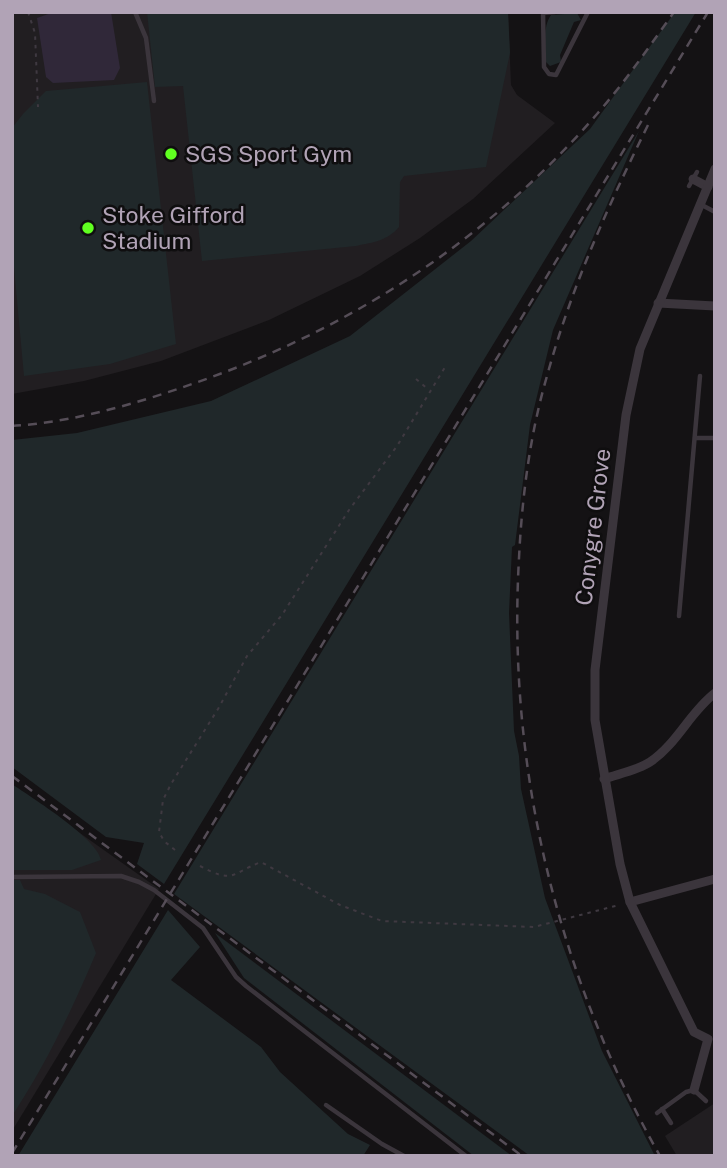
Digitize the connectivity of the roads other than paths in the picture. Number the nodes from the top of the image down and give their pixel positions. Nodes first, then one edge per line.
1 (135, 12) edge
2 (555, 12) edge
3 (588, 12) edge
4 (543, 13) edge
5 (154, 101) dead end
6 (715, 169) edge
7 (693, 179) dead end
8 (708, 187) junction
9 (700, 204) junction
10 (715, 212) edge
11 (658, 303) junction
12 (715, 306) edge
13 (700, 376) dead end
14 (695, 438) junction
15 (715, 438) edge
16 (679, 616) dead end
17 (715, 693) edge
18 (604, 779) junction
19 (12, 877) edge
20 (715, 879) edge
21 (630, 902) junction
22 (712, 1038) edge
23 (694, 1090) junction
24 (706, 1101) dead end
25 (326, 1105) dead end
26 (671, 1123) dead end
27 (404, 1156) edge
28 (466, 1156) edge

1 - 5 lane
2 - 4 lane
3 - 4 lane
6 - 8 street, Conygre Grove
7 - 8 street
8 - 9 street, Conygre Grove
9 - 10 lane
9 - 11 street, Conygre Grove
11 - 12 street
11 - 18 street, Conygre Grove
13 - 14 lane
14 - 15 lane
14 - 16 lane
17 - 18 street
18 - 21 street, Conygre Grove
19 - 28 lane
20 - 21 street
21 - 22 street, Conygre Grove
22 - 23 street
23 - 24 lane
23 - 26 lane
25 - 27 lane

